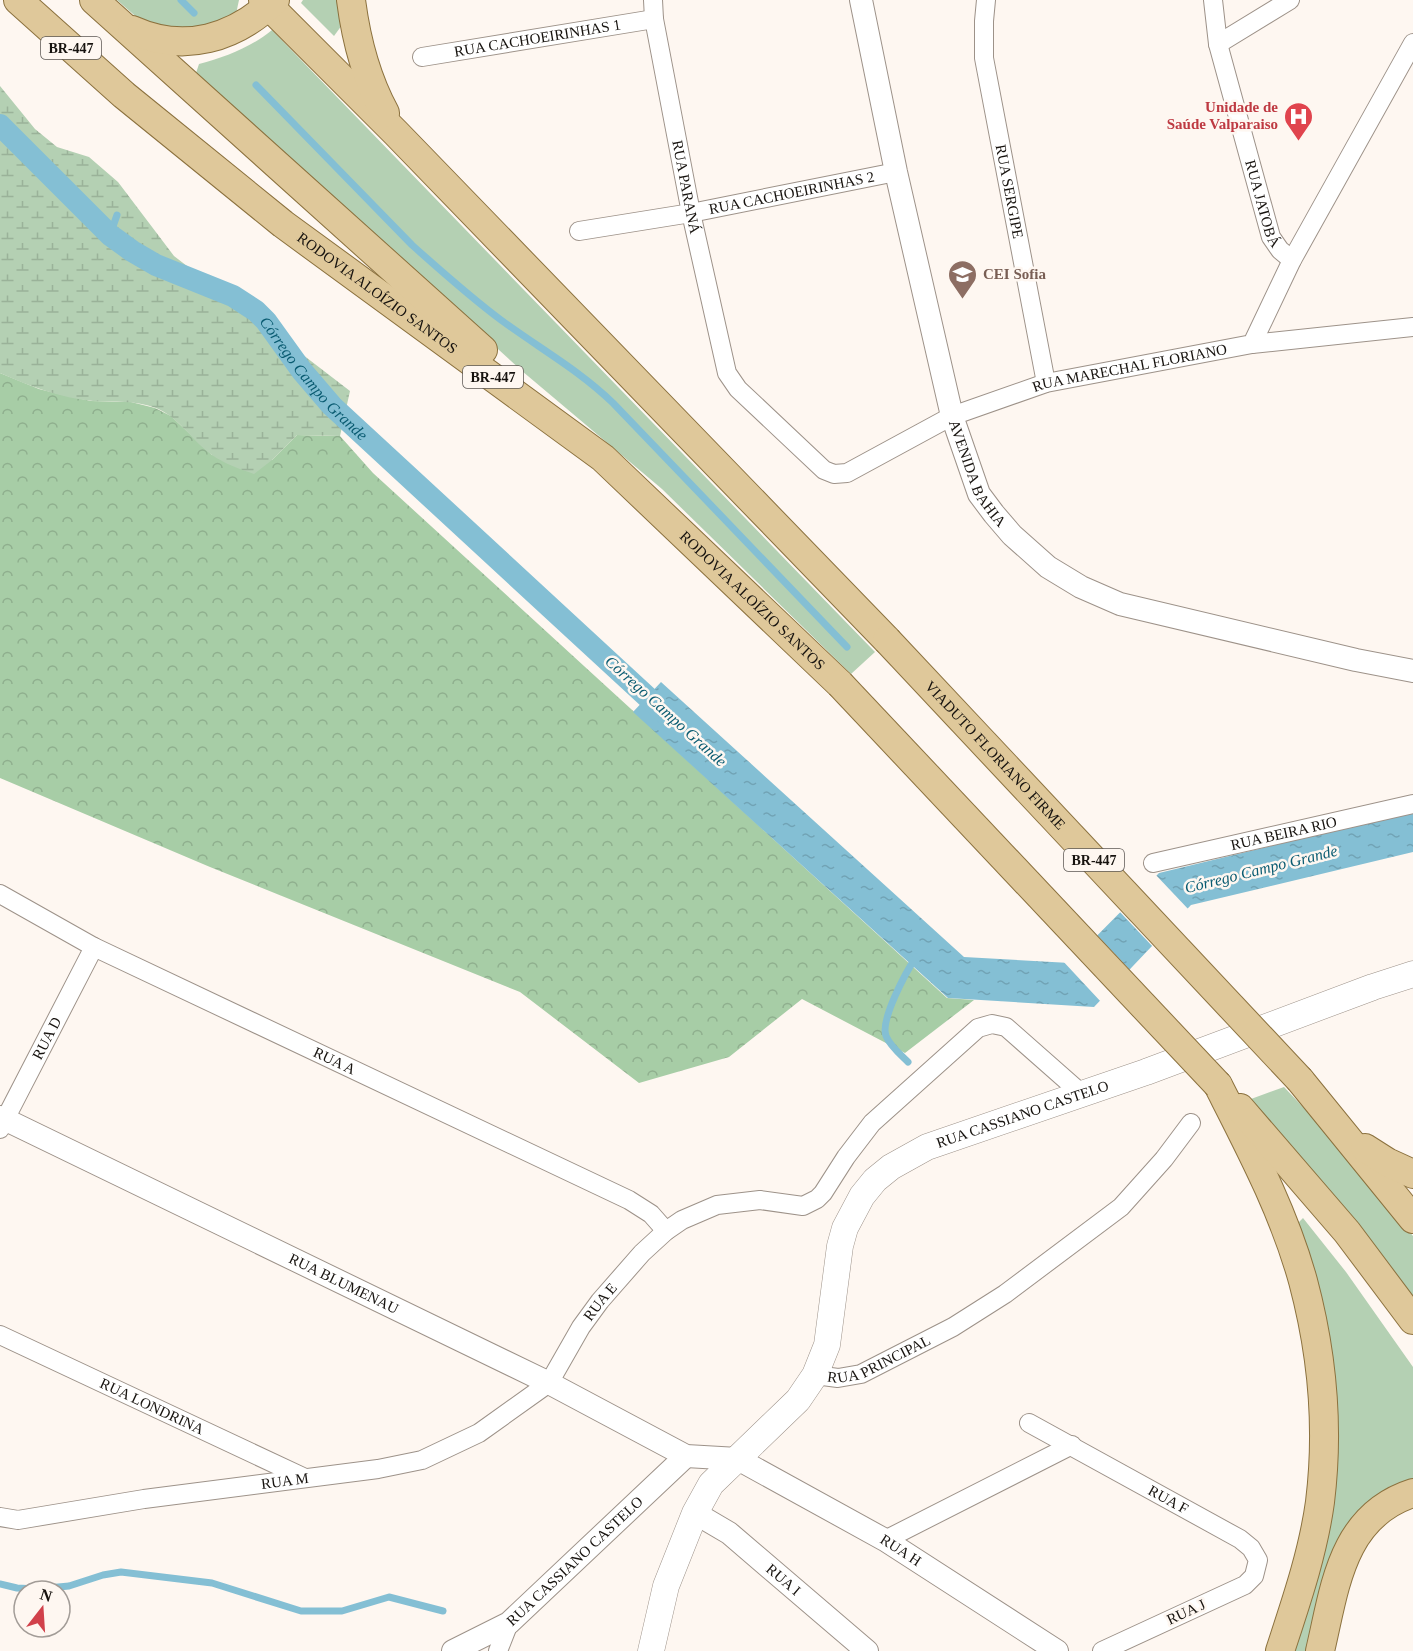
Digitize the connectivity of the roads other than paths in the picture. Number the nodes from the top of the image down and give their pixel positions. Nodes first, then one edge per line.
1 (18, 0) edge
2 (94, 0) edge
3 (351, 0) edge
4 (653, 0) edge
5 (861, 0) edge
6 (986, 0) edge
7 (1213, 0) edge
8 (1290, 0) edge
9 (269, 2) edge
10 (654, 19) junction
11 (122, 26) junction
12 (1413, 43) edge
13 (1218, 44) junction
14 (422, 57) dead end
15 (396, 133) junction
16 (896, 172) junction
17 (691, 213) junction
18 (579, 231) dead end
19 (1292, 260) junction
20 (1413, 327) edge
21 (1252, 344) junction
22 (728, 373) joint
23 (1046, 382) junction
24 (952, 416) junction
25 (603, 458) junction
26 (1409, 669) edge
27 (1413, 804) edge
28 (1153, 863) dead end
29 (0, 894) edge
30 (94, 947) junction
31 (1413, 959) edge
32 (1413, 974) edge
33 (1372, 987) junction
34 (1082, 1094) junction
35 (1228, 1099) junction
36 (1329, 1115) junction
37 (2, 1121) edge
38 (1191, 1123) dead end
39 (1413, 1174) edge
40 (1413, 1220) edge
41 (666, 1231) junction
42 (1413, 1320) edge
43 (0, 1335) edge
44 (815, 1375) junction
45 (549, 1383) junction
46 (1029, 1423) dead end
47 (1072, 1445) junction
48 (686, 1456) junction
49 (738, 1459) junction
50 (305, 1478) junction
51 (1413, 1493) edge
52 (695, 1513) junction
53 (0, 1517) edge
54 (885, 1540) junction
55 (1258, 1560) joint
56 (509, 1623) junction
57 (453, 1651) edge
58 (498, 1651) edge
59 (651, 1651) edge
60 (867, 1651) edge
61 (1057, 1651) edge
62 (1102, 1651) edge
63 (1280, 1651) edge
64 (1320, 1651) edge

1 - 25 main road, RODOVIA ALOÍZIO SANTOS / BR-447
2 - 11 main road
3 - 15 main road
4 - 10 street, RUA PARANÁ
5 - 16 street, AVENIDA BAHIA
6 - 23 street, RUA SERGIPE
7 - 13 street, RUA JATOBÁ
8 - 13 street
9 - 11 main road
9 - 15 main road, BR-447
10 - 14 street, RUA CACHOEIRINHAS 1
10 - 17 street, RUA PARANÁ
11 - 25 main road
12 - 19 street
13 - 19 street, RUA JATOBÁ
15 - 36 main road, VIADUTO FLORIANO FIRME / BR-447, bridge
16 - 17 street, RUA CACHOEIRINHAS 2
16 - 24 street, AVENIDA BAHIA
17 - 18 street, RUA CACHOEIRINHAS 2
17 - 22 street, RUA PARANÁ
19 - 21 street
20 - 21 street, RUA MARECHAL FLORIANO
21 - 23 street, RUA MARECHAL FLORIANO
22 - 24 street, RUA MARECHAL FLORIANO
23 - 24 street, RUA MARECHAL FLORIANO
24 - 26 street, AVENIDA BAHIA
25 - 35 main road, RODOVIA ALOÍZIO SANTOS / BR-447, bridge
27 - 28 street, RUA BEIRA RIO
29 - 30 street, RUA A
30 - 37 street, RUA D
30 - 41 street, RUA A
31 - 33 main road, RUA CASSIANO CASTELO
32 - 33 main road, RUA CASSIANO CASTELO
33 - 34 main road, RUA CASSIANO CASTELO
34 - 41 street, RUA E
34 - 44 main road, RUA CASSIANO CASTELO
35 - 42 main road, BR-447
35 - 63 main road
36 - 39 main road
36 - 40 main road, BR-447
37 - 45 street, RUA BLUMENAU
38 - 44 street, RUA PRINCIPAL
41 - 45 street, RUA E
43 - 50 street, RUA LONDRINA
44 - 49 main road, RUA PRINCIPAL
45 - 48 street, RUA BLUMENAU
45 - 50 street, RUA M
46 - 47 street, RUA F
47 - 54 street
47 - 55 street, RUA F
48 - 49 street
48 - 56 street, RUA CASSIANO CASTELO
49 - 52 main road, RUA PRINCIPAL
49 - 54 street, RUA H
50 - 53 street, RUA M
51 - 64 main road
52 - 59 main road, RUA PRINCIPAL
52 - 60 street, RUA I
54 - 61 street, RUA H
55 - 62 street, RUA J
56 - 57 street, RUA CASSIANO CASTELO
56 - 58 street

